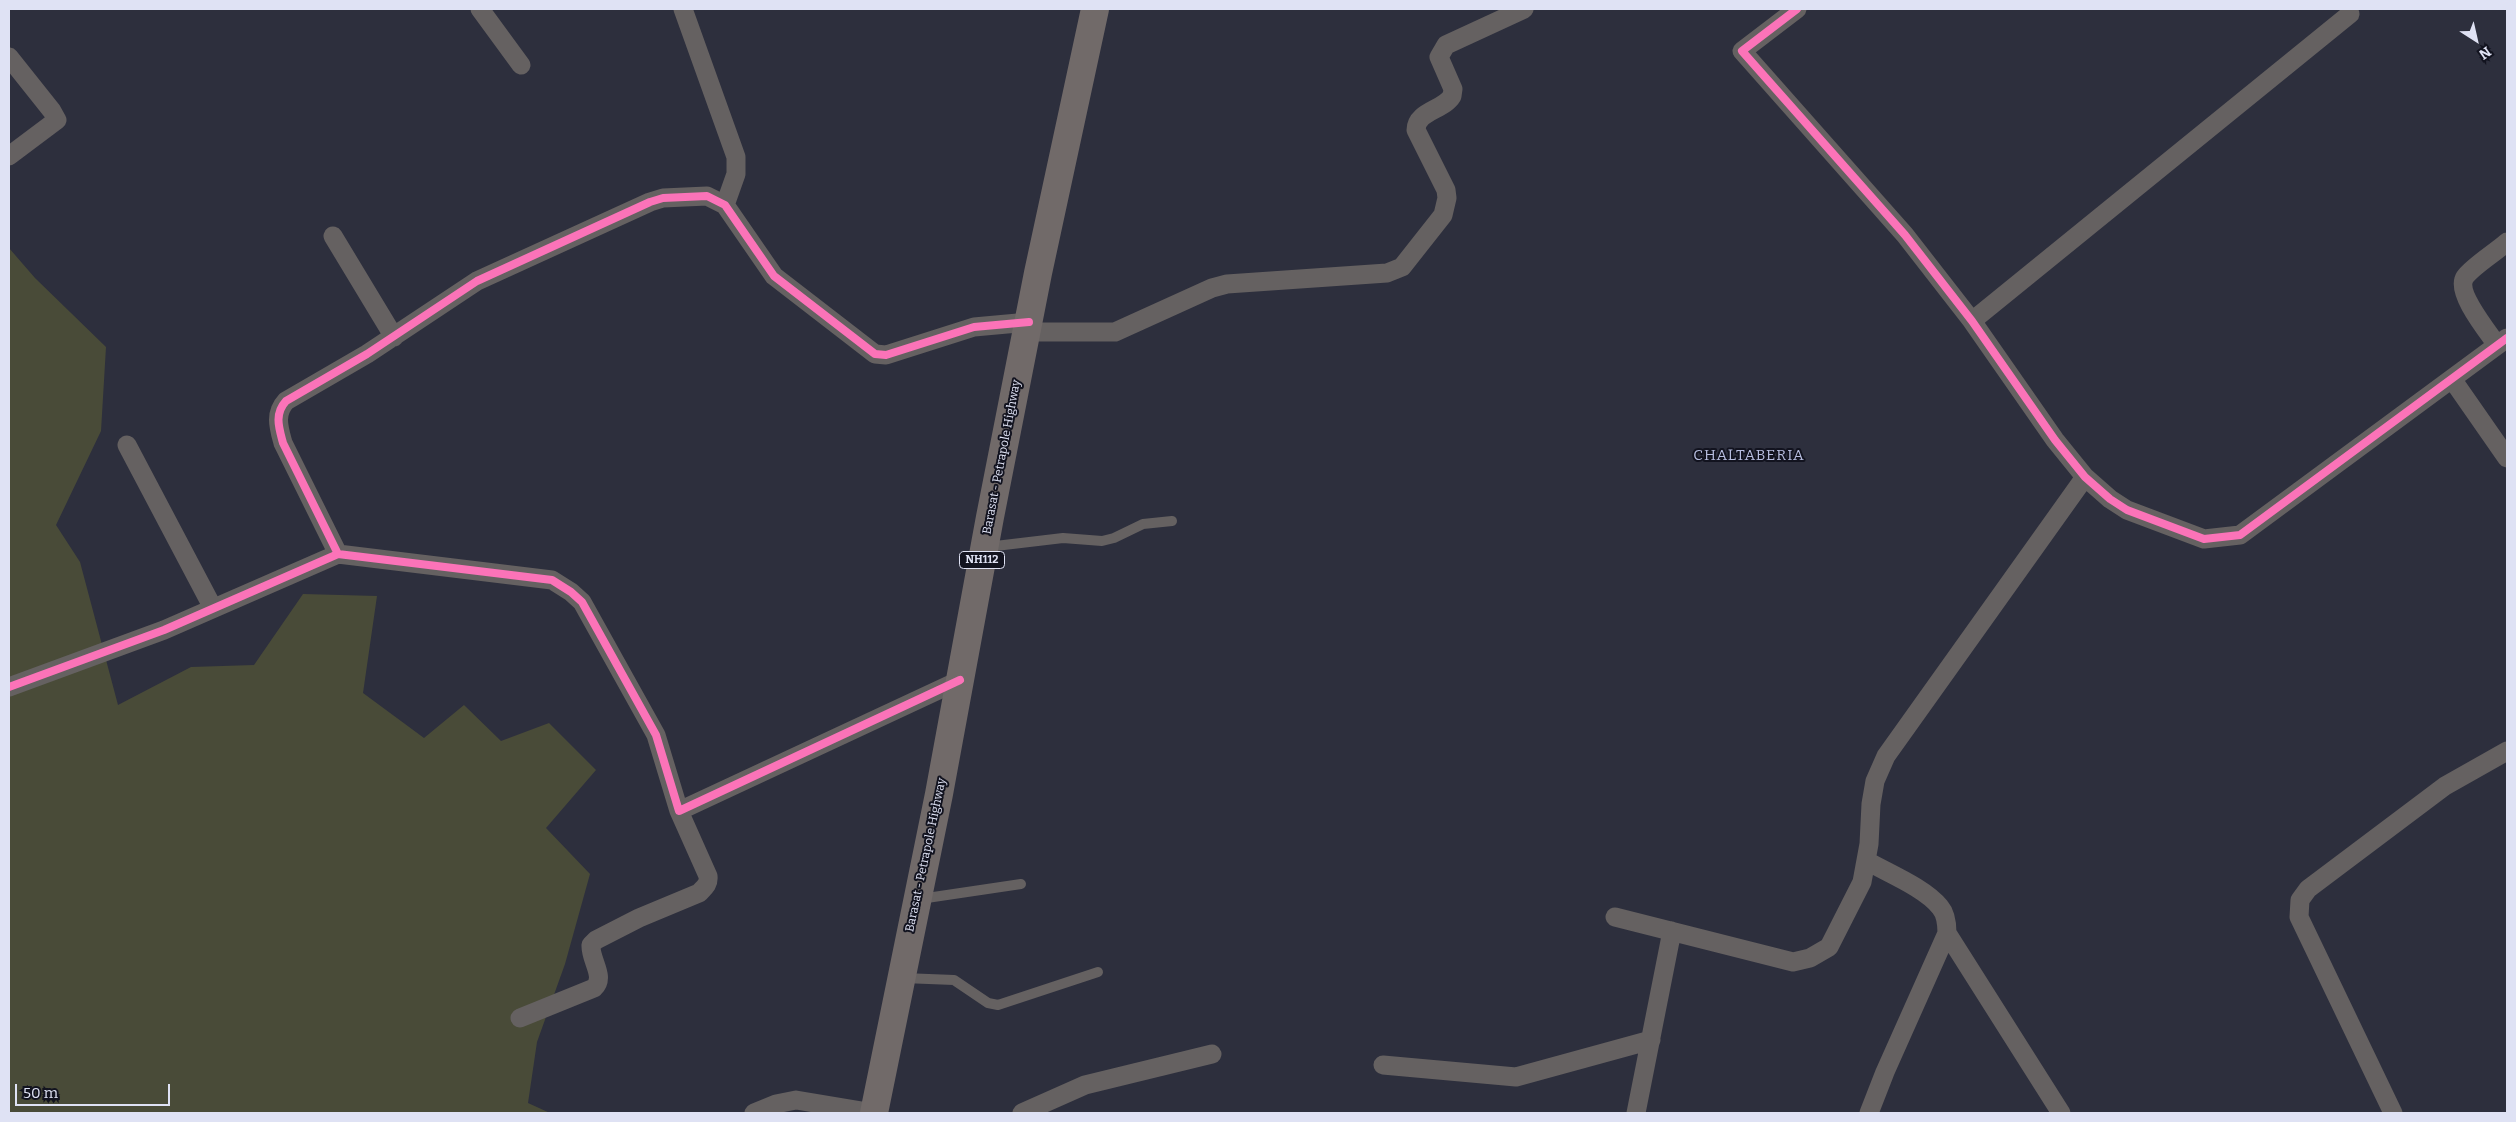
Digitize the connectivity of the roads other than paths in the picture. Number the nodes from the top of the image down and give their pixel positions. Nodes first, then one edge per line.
1 (480, 9) edge
2 (683, 9) edge
3 (1095, 9) edge
4 (1524, 9) edge
5 (1797, 9) edge
6 (2350, 14) dead end
7 (9, 57) edge
8 (522, 64) dead end
9 (9, 156) edge
10 (725, 205) junction
11 (332, 236) dead end
12 (2507, 242) edge
13 (1972, 322) junction
14 (1028, 327) junction
15 (394, 337) junction
16 (2502, 342) edge
17 (2452, 379) junction
18 (127, 445) dead end
19 (2507, 458) edge
20 (2085, 477) junction
21 (1172, 521) dead end
22 (984, 547) junction
23 (338, 554) junction
24 (213, 608) junction
25 (960, 680) junction
26 (9, 687) edge
27 (2507, 751) edge
28 (679, 811) junction
29 (1867, 861) junction
30 (1021, 884) dead end
31 (917, 900) junction
32 (1615, 917) dead end
33 (1672, 931) junction
34 (1947, 933) junction
35 (1098, 972) dead end
36 (902, 978) junction
37 (520, 1018) dead end
38 (1651, 1040) junction
39 (1212, 1054) dead end
40 (1384, 1065) dead end
41 (754, 1113) edge
42 (874, 1113) edge
43 (1022, 1113) edge
44 (1636, 1113) edge
45 (1869, 1113) edge
46 (2061, 1113) edge
47 (2393, 1113) edge

1 - 8 street
2 - 10 street
3 - 14 highway, Barasat - Petrapole Highway / NH112
4 - 14 street
5 - 13 street
6 - 13 street
7 - 9 street
10 - 14 street
10 - 15 street
11 - 15 street
12 - 16 street
13 - 20 street
14 - 22 highway, Barasat - Petrapole Highway / NH112
15 - 23 street
16 - 17 street
17 - 19 street
17 - 20 street
18 - 24 street
20 - 29 street
21 - 22 lane
22 - 25 highway, Barasat - Petrapole Highway / NH112
23 - 24 street
23 - 28 street
24 - 26 street
25 - 28 street
25 - 31 highway, Barasat - Petrapole Highway / NH112
27 - 47 street
28 - 37 street
29 - 33 street
29 - 34 street
30 - 31 lane
31 - 36 highway, Barasat - Petrapole Highway / NH112
32 - 33 street
33 - 38 street
34 - 45 street
34 - 46 street
35 - 36 lane
36 - 42 highway, Barasat - Petrapole Highway / NH112
38 - 40 street
38 - 44 street
39 - 43 street
41 - 42 street

